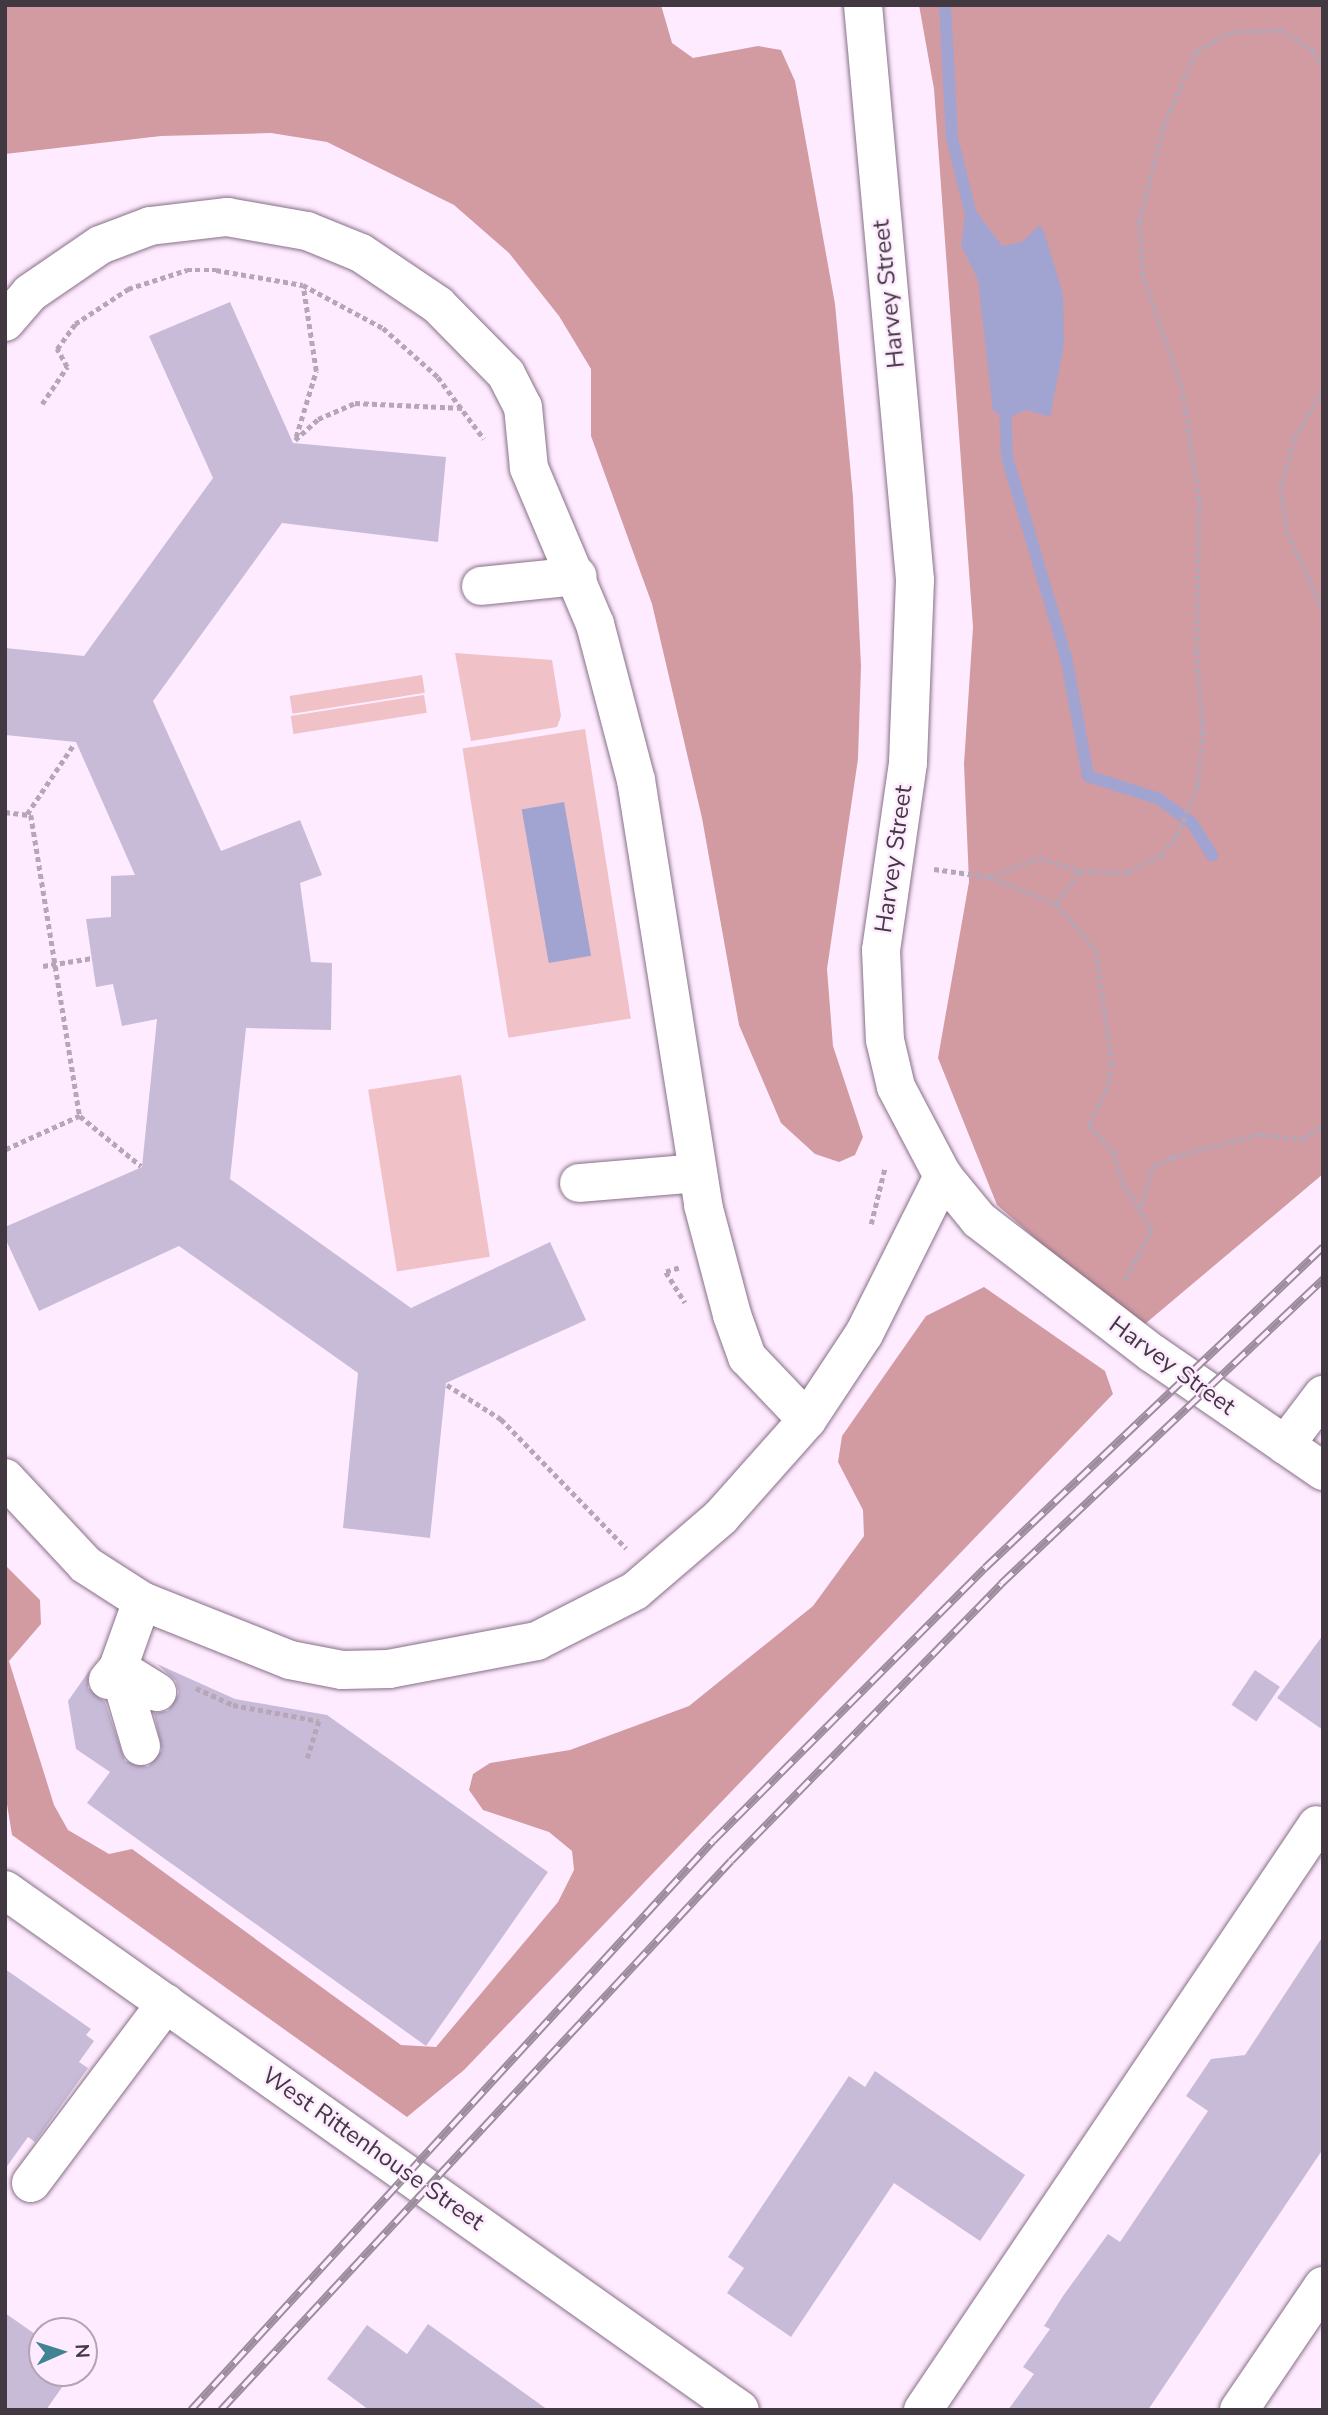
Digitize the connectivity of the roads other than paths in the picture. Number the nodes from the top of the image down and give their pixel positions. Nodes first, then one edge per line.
1 (851, 5) edge
2 (863, 5) edge
3 (864, 48) junction
4 (5, 322) edge
5 (577, 576) junction
6 (481, 586) dead end
7 (698, 1173) junction
8 (943, 1176) junction
9 (579, 1183) dead end
10 (1323, 1395) edge
11 (807, 1420) junction
12 (1285, 1445) junction
13 (1323, 1471) edge
14 (5, 1478) edge
15 (142, 1601) junction
16 (111, 1676) junction
17 (157, 1692) dead end
18 (141, 1746) dead end
19 (1317, 1825) dead end
20 (5, 1890) edge
21 (166, 2003) junction
22 (30, 2183) dead end
23 (1323, 2286) edge
24 (740, 2410) edge
25 (923, 2410) edge
26 (1239, 2410) edge

1 - 3 street, Harvey Street
2 - 3 street, Harvey Street
3 - 8 street, Harvey Street
4 - 5 street
5 - 6 street
5 - 7 street
7 - 9 street
7 - 11 street
8 - 11 street
8 - 12 street, Harvey Street
10 - 12 street
11 - 15 street
12 - 13 street, Harvey Street
14 - 15 street
15 - 16 street
16 - 17 street
16 - 18 street
19 - 25 street
20 - 21 street, West Rittenhouse Street
21 - 22 street
21 - 24 street, West Rittenhouse Street
23 - 26 street

